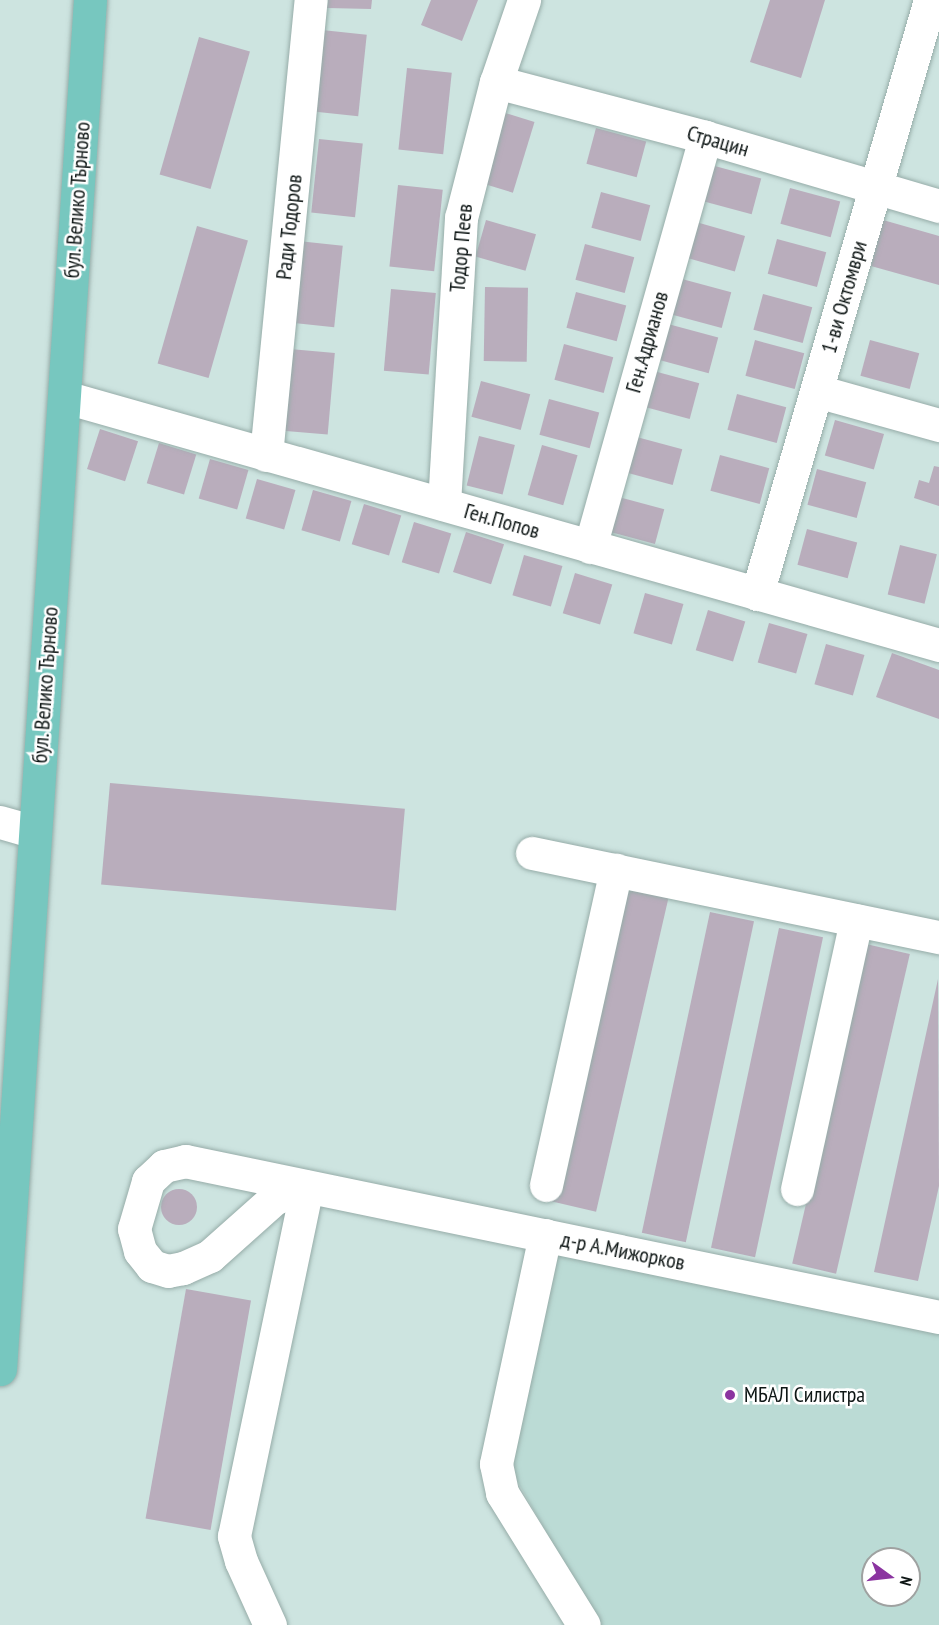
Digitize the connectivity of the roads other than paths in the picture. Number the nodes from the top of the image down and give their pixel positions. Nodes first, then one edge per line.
1 (90, 0) edge
2 (311, 0) edge
3 (524, 0) edge
4 (930, 0) edge
5 (496, 82) junction
6 (705, 137) junction
7 (876, 187) junction
8 (939, 206) edge
9 (817, 391) junction
10 (65, 397) junction
11 (939, 425) edge
12 (266, 455) junction
13 (444, 504) junction
14 (590, 547) junction
15 (757, 594) junction
16 (939, 645) edge
17 (0, 822) edge
18 (35, 832) junction
19 (532, 853) dead end
20 (616, 870) junction
21 (856, 920) junction
22 (939, 937) edge
23 (546, 1185) dead end
24 (307, 1187) junction
25 (797, 1189) dead end
26 (545, 1235) junction
27 (939, 1317) edge
28 (0, 1369) edge
29 (270, 1625) edge
30 (584, 1625) edge

1 - 10 main road, бул. Велико Търново
2 - 12 street, Ради Тодоров
3 - 5 street, Тодор Пеев
4 - 7 street, 1-ви Октомври
5 - 6 street, Страцин
5 - 13 street, Тодор Пеев
6 - 7 street, Страцин
6 - 14 street, Ген.Адрианов
7 - 8 street, Страцин
7 - 9 street, 1-ви Октомври
9 - 11 street
9 - 15 street, 1-ви Октомври
10 - 12 street, Ген.Попов
10 - 18 main road, бул. Велико Търново
12 - 13 street, Ген.Попов
13 - 14 street, Ген.Попов
14 - 15 street, Ген.Попов
15 - 16 street, Ген.Попов
17 - 18 street
18 - 28 main road, бул. Велико Търново
19 - 20 street
20 - 21 street
20 - 23 street
21 - 22 street
21 - 25 street
24 - 24 street, д-р А.Мижорков
24 - 26 street, д-р А.Мижорков
24 - 29 street
26 - 27 street, д-р А.Мижорков
26 - 30 street

